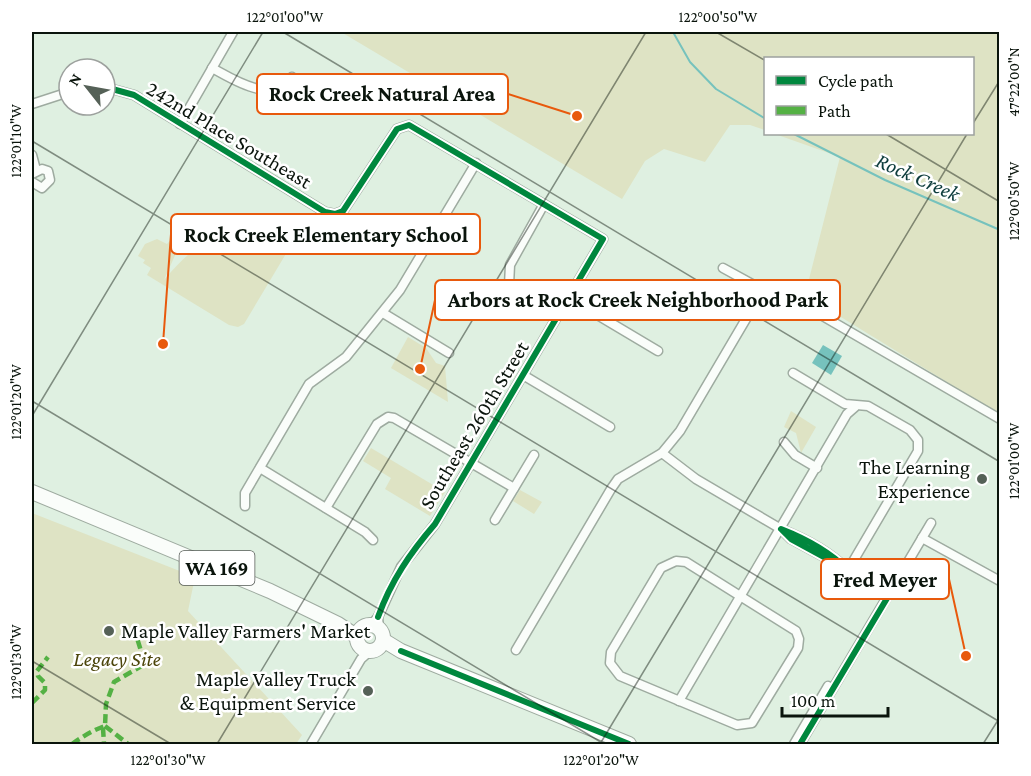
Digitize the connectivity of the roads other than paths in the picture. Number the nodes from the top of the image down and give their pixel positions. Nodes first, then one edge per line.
1 (233, 32) edge
2 (212, 68) junction
3 (292, 77) dead end
4 (117, 90) edge
5 (57, 96) edge
6 (32, 104) edge
7 (180, 123) junction
8 (32, 155) edge
9 (476, 163) junction
10 (34, 172) edge
11 (32, 182) edge
12 (544, 204) junction
13 (723, 268) dead end
14 (509, 285) dead end
15 (763, 290) junction
16 (569, 298) junction
17 (383, 313) junction
18 (658, 351) dead end
19 (449, 353) dead end
20 (793, 373) dead end
21 (523, 375) junction
22 (855, 407) junction
23 (999, 419) edge
24 (610, 427) dead end
25 (784, 442) dead end
26 (662, 453) junction
27 (534, 455) dead end
28 (471, 463) junction
29 (260, 468) junction
30 (817, 468) junction
31 (514, 488) junction
32 (32, 492) edge
33 (245, 506) dead end
34 (326, 508) junction
35 (495, 520) dead end
36 (931, 523) dead end
37 (781, 529) junction
38 (922, 538) junction
39 (373, 540) dead end
40 (848, 570) junction
41 (999, 581) edge
42 (889, 595) junction
43 (741, 596) junction
44 (370, 638) junction
45 (516, 650) dead end
46 (844, 670) junction
47 (679, 701) junction
48 (311, 744) edge
49 (629, 744) edge
50 (794, 744) edge
51 (800, 744) edge

1 - 2 street
2 - 3 street
2 - 7 street
4 - 7 street, 242nd Place Southeast
5 - 6 street
7 - 9 street, 242nd Place Southeast
8 - 10 street
9 - 12 street
9 - 17 street
10 - 11 street
12 - 14 street
12 - 16 street, Southeast 260th Street
13 - 15 street
15 - 23 street
15 - 26 street
16 - 18 street
16 - 21 street, Southeast 260th Street
17 - 19 street
17 - 29 street
20 - 22 street
21 - 24 street
21 - 28 street, Southeast 260th Street
22 - 30 street
22 - 40 street
25 - 30 street
26 - 37 street
26 - 45 street
27 - 31 street
28 - 31 street
28 - 34 street
28 - 44 street, Southeast 260th Street
29 - 33 street
29 - 34 street
30 - 37 street
31 - 35 street
32 - 44 main road, WA 169
34 - 39 street
36 - 38 street
37 - 40 street
37 - 43 street
38 - 41 street
38 - 42 street
40 - 42 street
42 - 46 street
43 - 47 street
43 - 47 street
43 - 47 street
44 - 48 street, Southeast 260th Street
44 - 49 main road, WA 169
46 - 50 street
46 - 51 street

